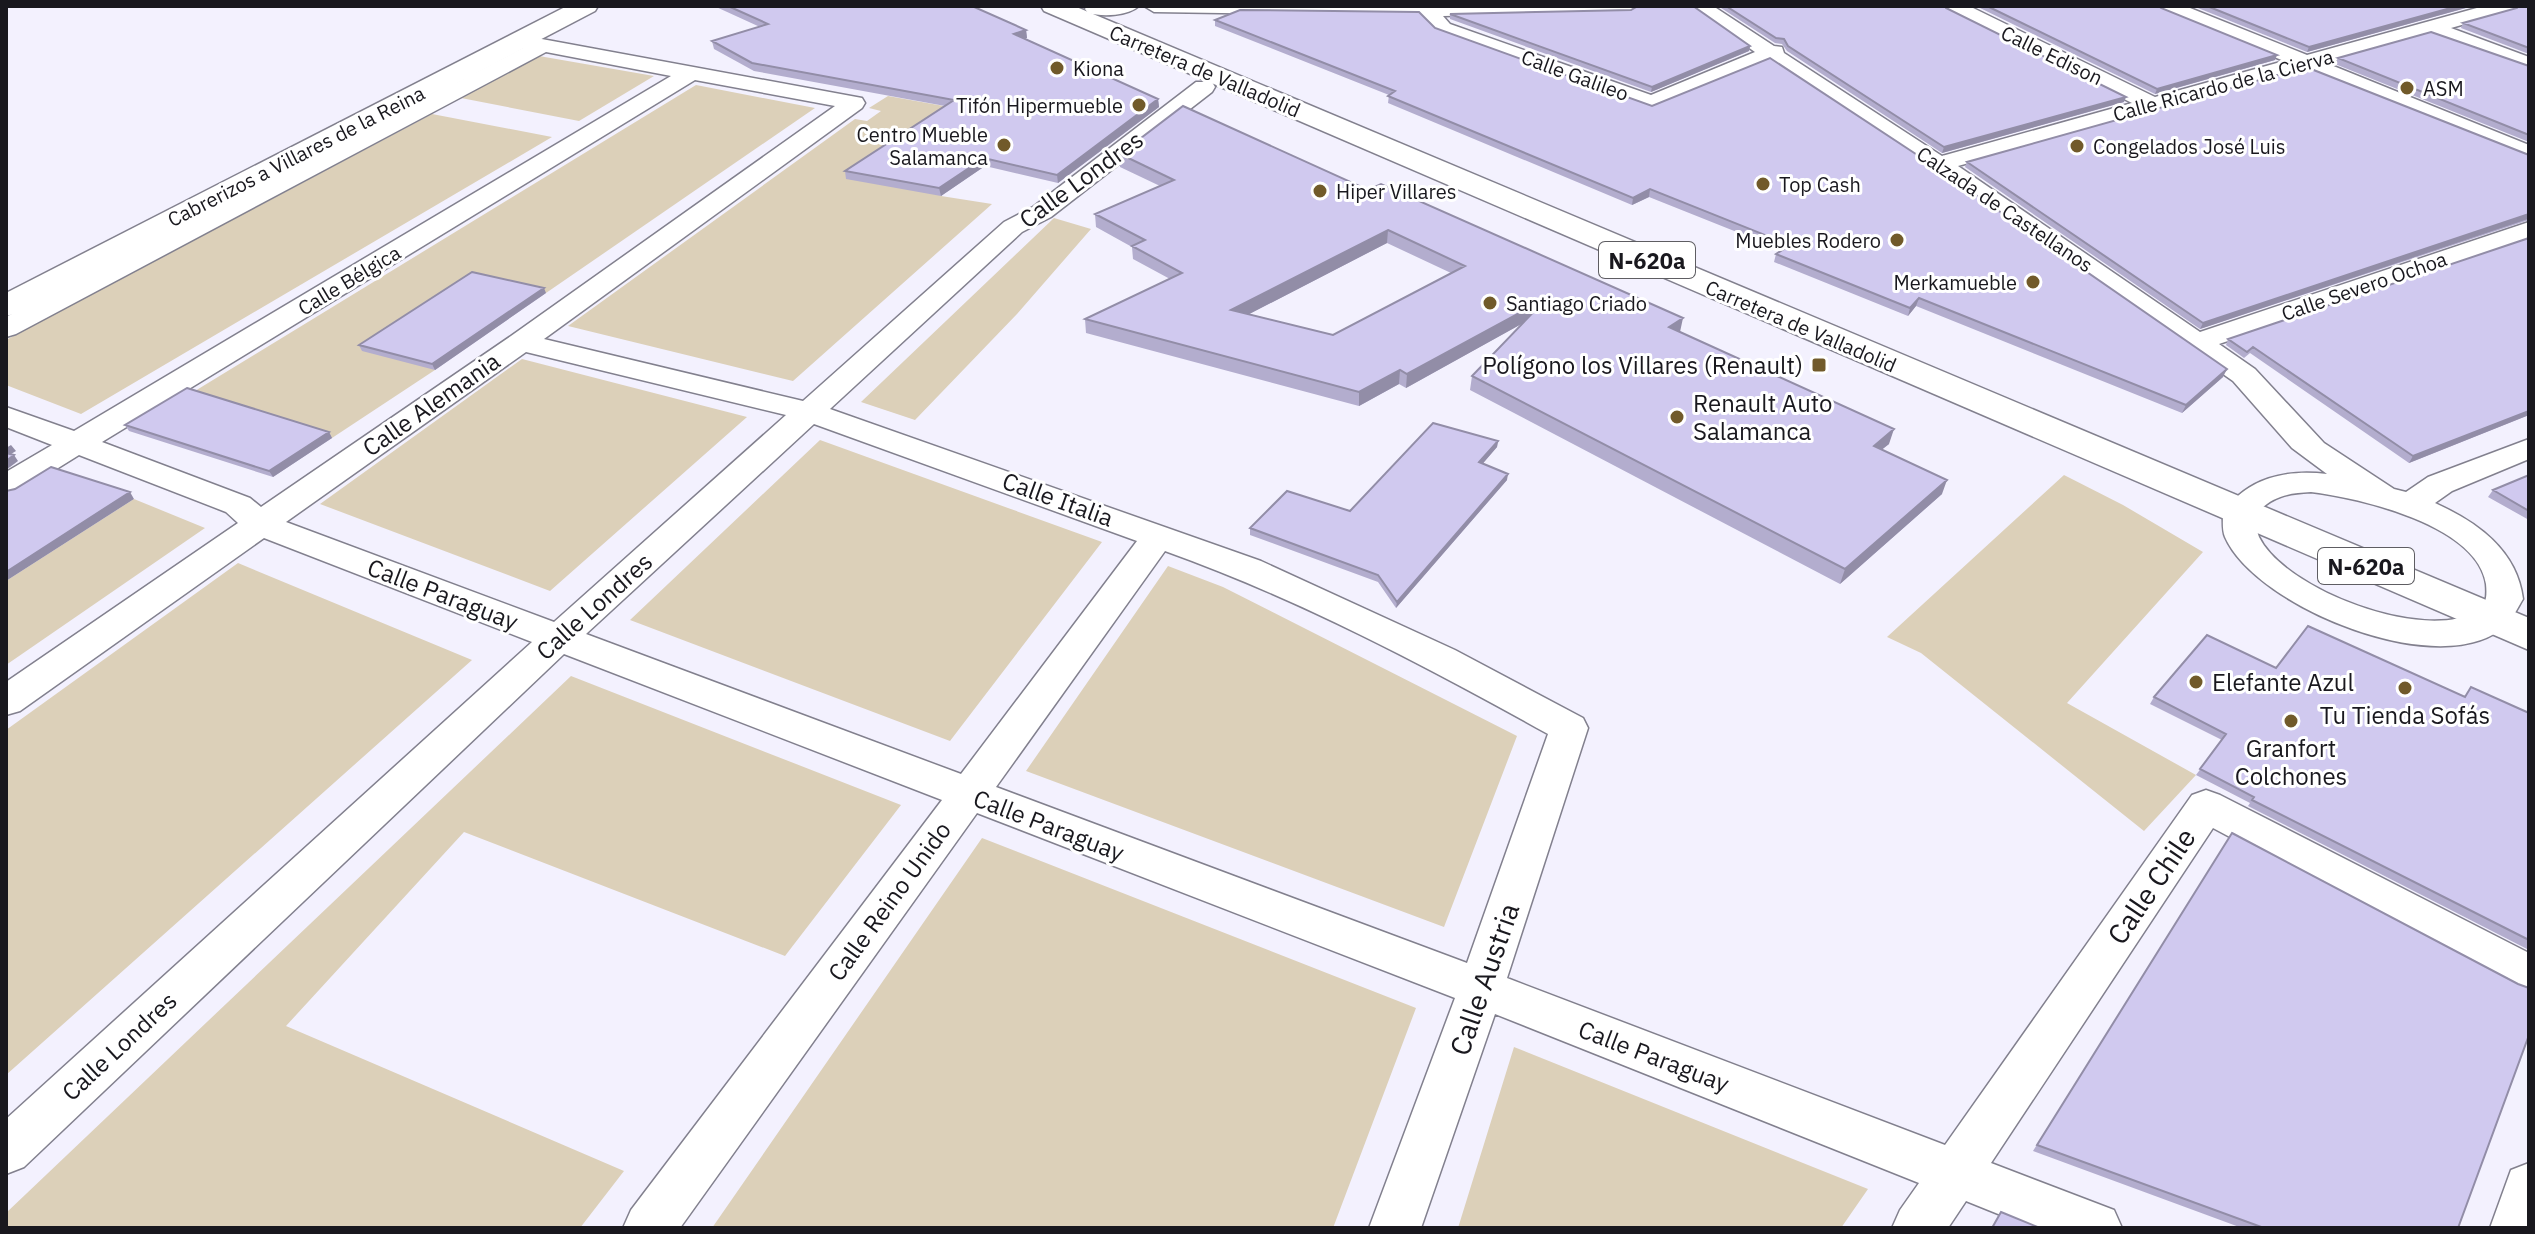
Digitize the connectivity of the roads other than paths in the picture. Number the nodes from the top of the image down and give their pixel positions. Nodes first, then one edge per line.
1 (584, 6) edge
2 (1053, 6) edge
3 (1129, 6) edge
4 (1154, 6) edge
5 (1630, 6) edge
6 (1699, 6) edge
7 (1953, 6) edge
8 (2167, 6) edge
9 (2507, 6) edge
10 (1539, 8) edge
11 (1095, 9) dead end
12 (1426, 10) junction
13 (2429, 27) junction
14 (531, 43) junction
15 (1774, 52) junction
16 (2307, 64) junction
17 (2529, 64) edge
18 (691, 73) junction
19 (1204, 87) dead end
20 (2151, 104) junction
21 (2529, 153) edge
22 (1939, 164) junction
23 (2529, 230) edge
24 (6, 306) edge
25 (6, 328) edge
26 (521, 342) junction
27 (2198, 342) junction
28 (808, 412) junction
29 (6, 416) edge
30 (2294, 433) junction
31 (79, 443) junction
32 (2529, 448) edge
33 (2282, 484) junction
34 (6, 486) edge
35 (2396, 498) junction
36 (2240, 513) junction
37 (259, 524) junction
38 (1159, 536) junction
39 (2510, 627) edge
40 (558, 639) junction
41 (6, 701) edge
42 (1569, 728) joint
43 (967, 794) junction
44 (2529, 975) edge
45 (1481, 988) junction
46 (6, 1151) edge
47 (1953, 1174) junction
48 (2529, 1187) edge
49 (649, 1228) edge
50 (1395, 1228) edge
51 (1918, 1228) edge
52 (2096, 1228) edge
53 (2516, 1228) edge

1 - 14 main road, Cabrerizos a Villares de la Reina
2 - 36 main road, Carretera de Valladolid / N-620a
3 - 11 street
4 - 12 street
5 - 10 street
6 - 15 street, Calzada de Castellanos
7 - 20 street, Calle Edison
8 - 16 street
9 - 13 street, Calle Ricardo de la Cierva
10 - 12 street
12 - 15 street, Calle Galileo
13 - 16 street, Calle Ricardo de la Cierva
13 - 17 street
14 - 18 street
14 - 24 main road, Cabrerizos a Villares de la Reina
14 - 25 street
15 - 22 street, Calzada de Castellanos
16 - 20 street, Calle Ricardo de la Cierva
16 - 21 street
18 - 26 street, Calle Alemania
18 - 31 street, Calle Bélgica
19 - 28 street, Calle Londres
20 - 22 street, Calle Ricardo de la Cierva
22 - 27 street, Calzada de Castellanos
23 - 27 street, Calle Severo Ochoa
26 - 28 street, Calle Italia
26 - 37 street, Calle Alemania
27 - 30 street, Calzada de Castellanos
28 - 38 street, Calle Italia
28 - 40 street, Calle Londres
29 - 31 street, Calle Paraguay
30 - 33 street
30 - 35 street, Calzada de Castellanos
31 - 34 street, Calle Bélgica
31 - 37 street, Calle Paraguay
32 - 35 street
33 - 35 street, Carretera de Valladolid
33 - 36 street, Carretera de Valladolid
35 - 39 street, Carretera de Valladolid
36 - 39 main road, Carretera de Valladolid / N-620a
37 - 40 street, Calle Paraguay
37 - 41 street, Calle Alemania
38 - 42 street, Calle Italia
38 - 43 street, Calle Reino Unido
40 - 43 street, Calle Paraguay
40 - 46 street, Calle Londres
42 - 45 street, Calle Austria
43 - 45 street, Calle Paraguay
43 - 49 street, Calle Reino Unido
44 - 47 street, Calle Chile
45 - 47 street, Calle Paraguay
45 - 50 street, Calle Austria
47 - 51 street, Calle Chile
47 - 52 street, Calle Paraguay
48 - 53 street

